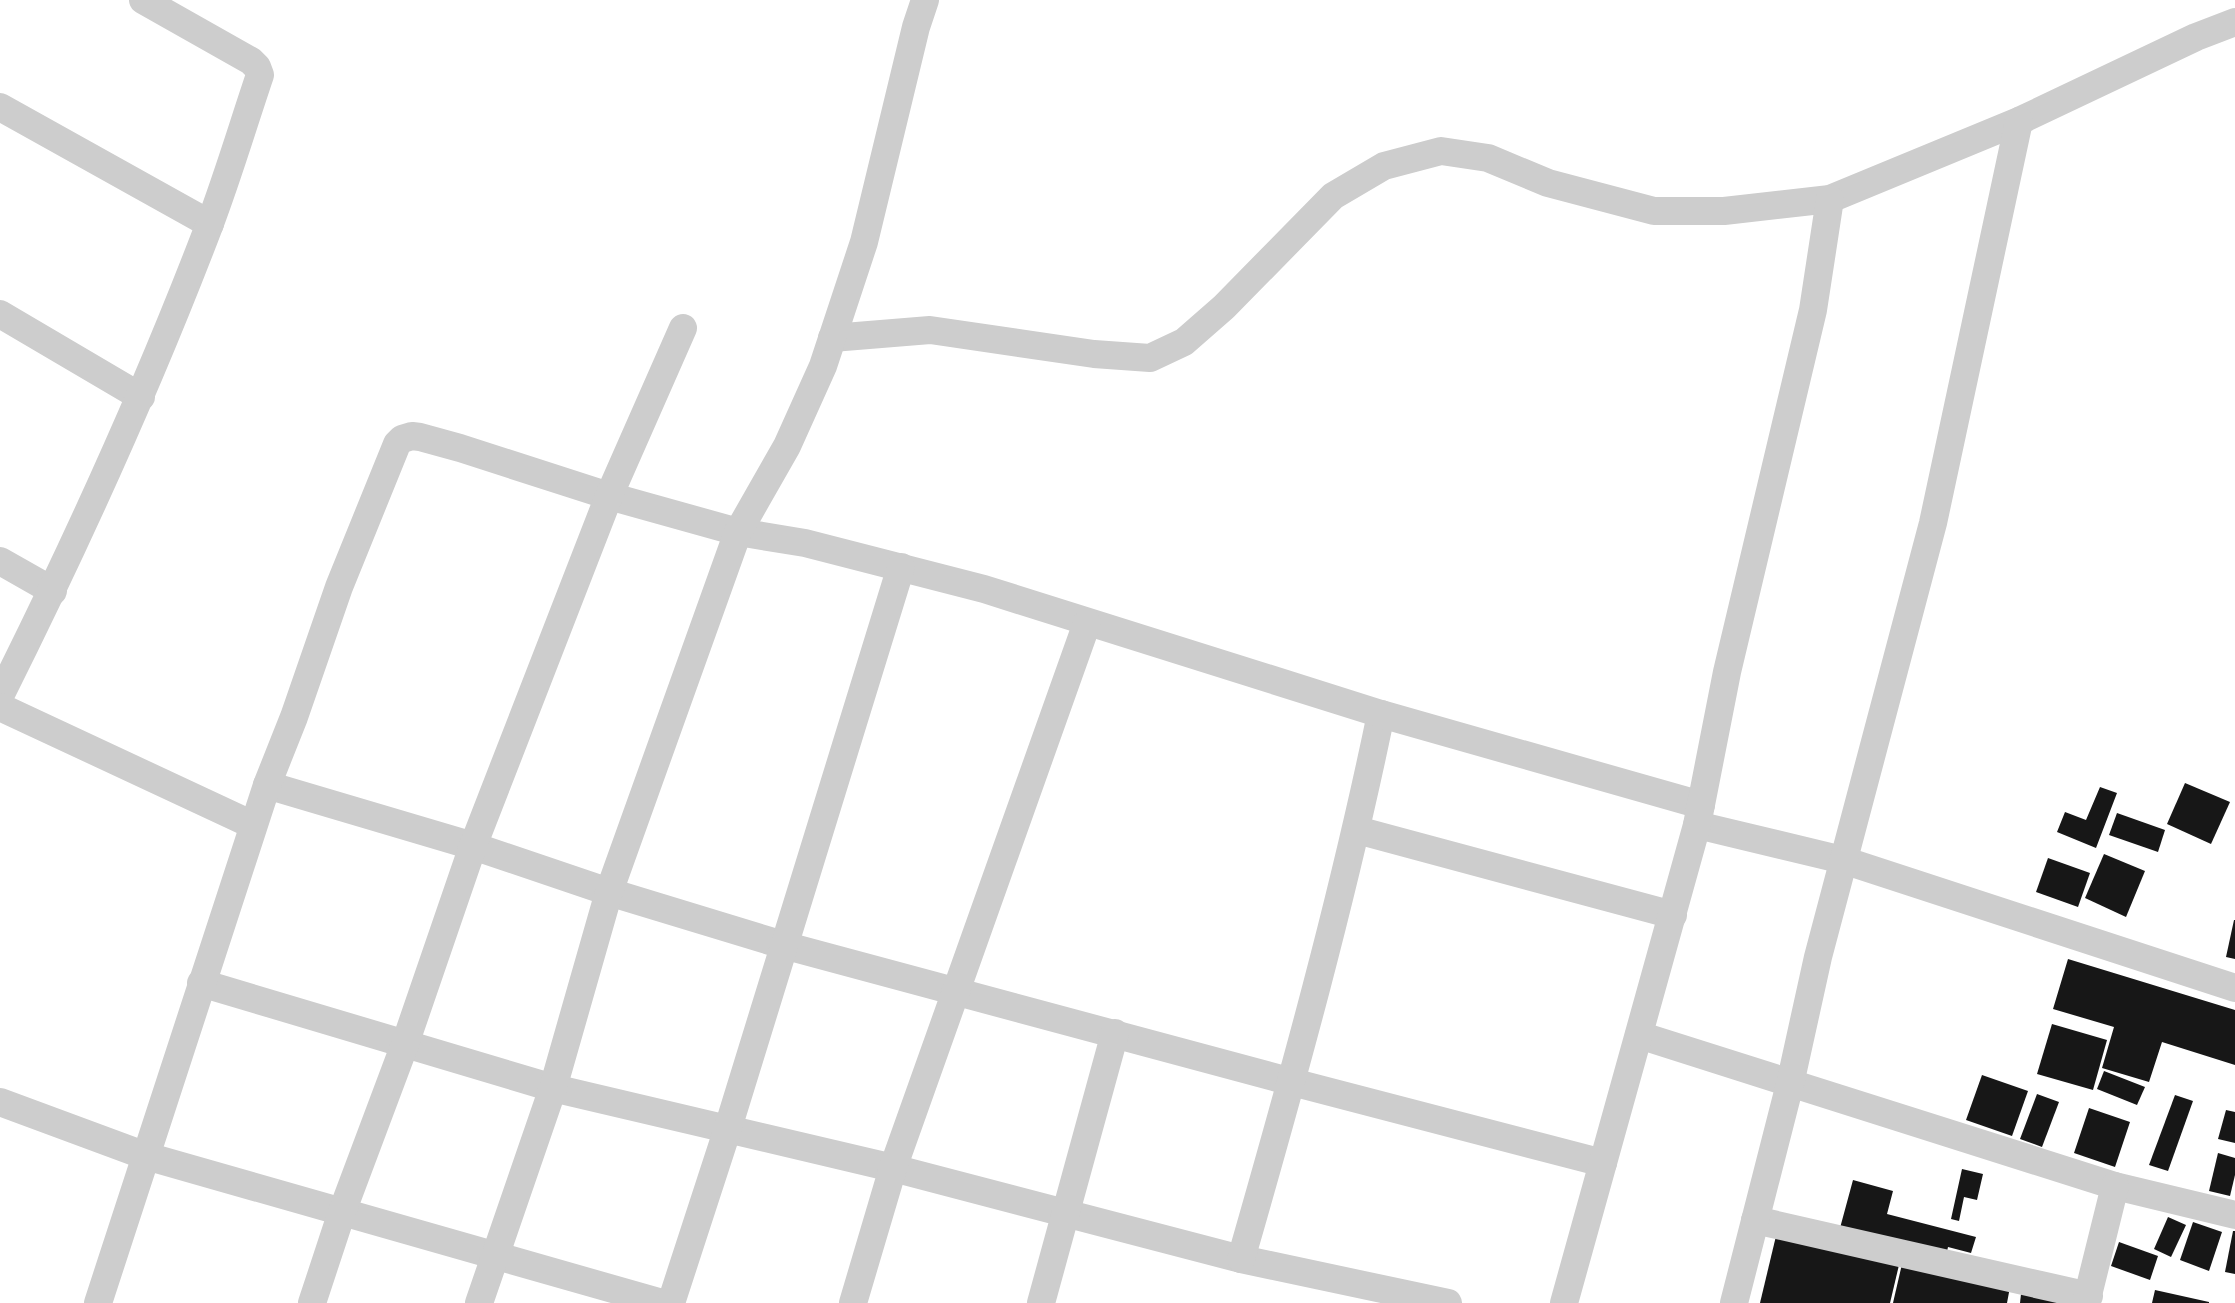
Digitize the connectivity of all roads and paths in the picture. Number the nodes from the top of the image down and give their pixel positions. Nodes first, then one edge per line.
1 (143, 0) edge
2 (924, 0) edge
3 (2235, 22) edge
4 (0, 107) edge
5 (2019, 121) junction
6 (1830, 199) junction
7 (210, 224) junction
8 (0, 314) edge
9 (684, 328) dead end
10 (832, 338) junction
11 (141, 397) junction
12 (609, 496) junction
13 (738, 532) junction
14 (0, 560) edge
15 (902, 567) junction
16 (52, 591) junction
17 (1087, 623) junction
18 (0, 696) edge
19 (0, 707) edge
20 (1381, 714) junction
21 (267, 785) junction
22 (1699, 815) junction
23 (253, 825) junction
24 (1357, 830) junction
25 (473, 846) junction
26 (1843, 860) junction
27 (609, 892) junction
28 (1673, 915) junction
29 (784, 946) junction
30 (201, 983) junction
31 (2235, 988) edge
32 (956, 992) junction
33 (1115, 1034) junction
34 (1639, 1035) junction
35 (405, 1044) junction
36 (1292, 1082) junction
37 (1790, 1084) junction
38 (553, 1088) junction
39 (0, 1102) edge
40 (728, 1128) junction
41 (146, 1156) junction
42 (1603, 1163) junction
43 (893, 1168) junction
44 (2115, 1186) junction
45 (342, 1212) junction
46 (1066, 1213) junction
47 (2235, 1215) edge
48 (1755, 1220) junction
49 (495, 1254) junction
50 (1241, 1259) junction
51 (2088, 1299) edge
52 (98, 1303) edge
53 (312, 1303) edge
54 (480, 1303) edge
55 (662, 1303) edge
56 (671, 1303) edge
57 (853, 1303) edge
58 (1041, 1303) edge
59 (1448, 1303) edge
60 (1564, 1303) edge
61 (1734, 1303) edge

1 - 7 street
2 - 10 street
3 - 5 street
4 - 7 street
5 - 6 street
5 - 26 street
6 - 10 street
6 - 22 street
7 - 11 street
8 - 11 street
9 - 12 street
10 - 13 street
11 - 16 street
12 - 13 street
12 - 21 street
12 - 25 street
13 - 15 street
13 - 27 street
14 - 16 street
15 - 17 street
15 - 29 street
16 - 18 street
17 - 20 street
17 - 32 street
19 - 23 street
20 - 22 street
20 - 24 street
21 - 23 street
21 - 25 street
22 - 26 street
22 - 28 street
23 - 30 street
24 - 28 street
24 - 36 street
25 - 27 street
25 - 35 street
26 - 31 street
26 - 37 street
27 - 29 street
27 - 38 street
28 - 34 street
29 - 32 street
29 - 40 street
30 - 35 street
30 - 41 street
32 - 33 street
32 - 43 street
33 - 36 street
33 - 46 street
34 - 37 street
34 - 42 street
35 - 38 street
35 - 45 street
36 - 42 street
36 - 50 street
37 - 44 street
37 - 48 street
38 - 40 street
38 - 49 street
39 - 41 street
40 - 43 street
40 - 56 street
41 - 45 street
41 - 52 street
42 - 60 street
43 - 46 street
43 - 57 street
44 - 47 street
44 - 51 street
45 - 49 street
45 - 53 street
46 - 50 street
46 - 58 street
48 - 51 street
48 - 61 street
49 - 54 street
49 - 55 street
50 - 59 street

